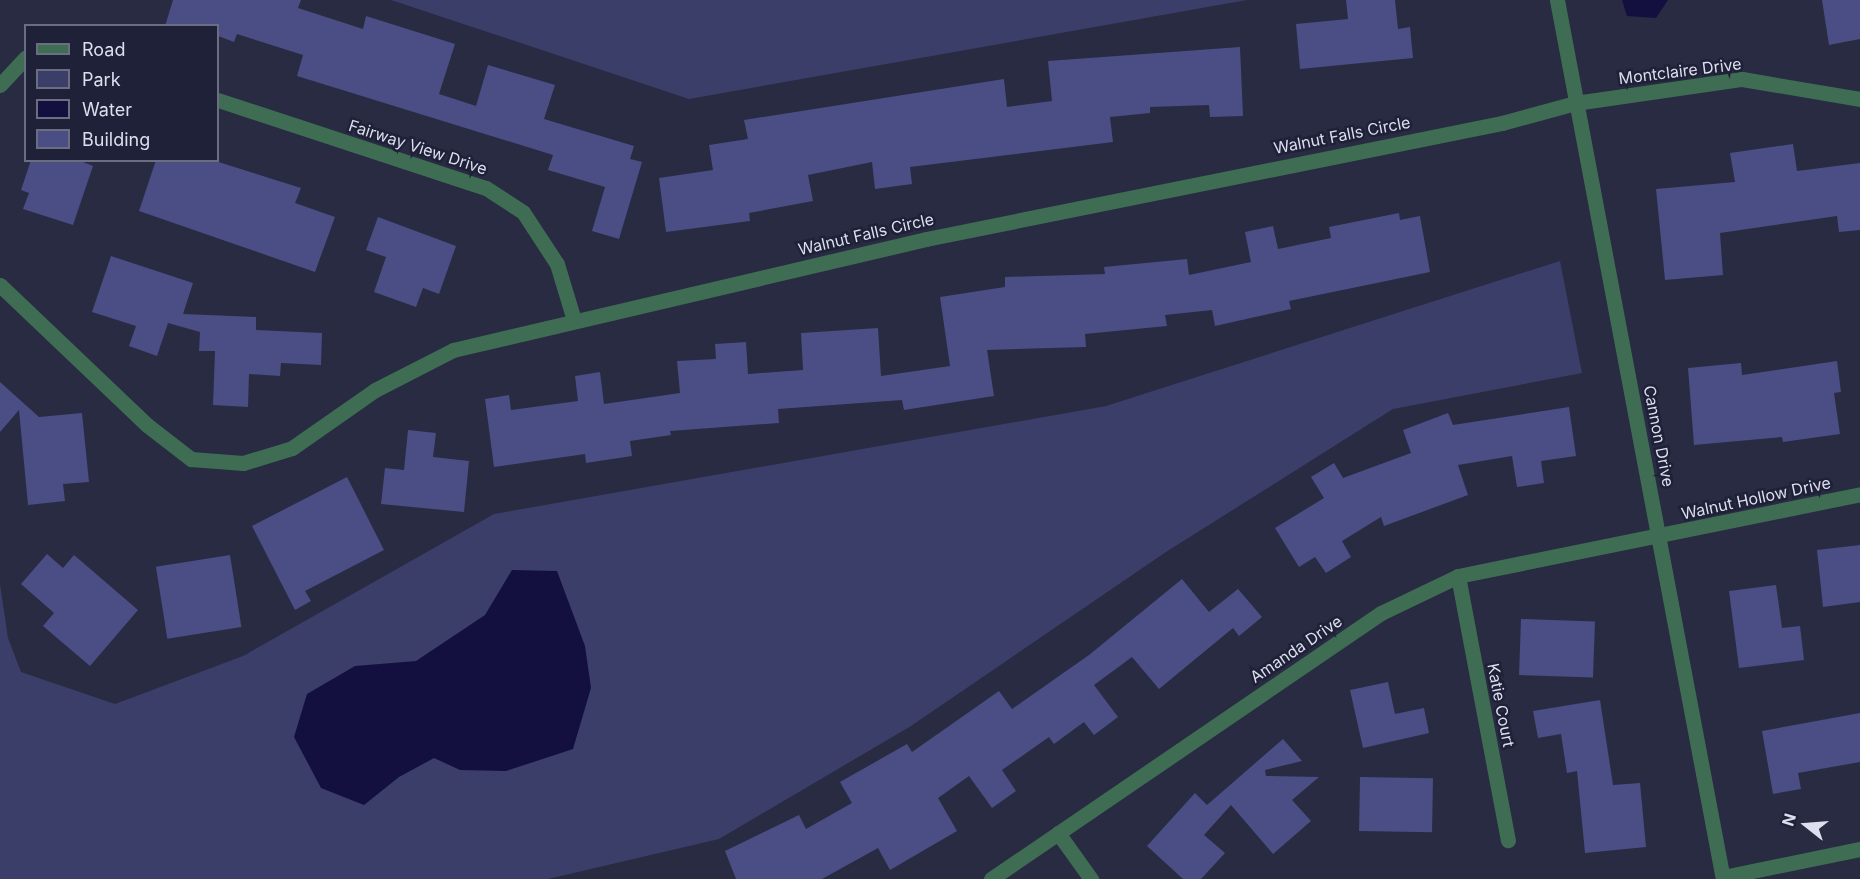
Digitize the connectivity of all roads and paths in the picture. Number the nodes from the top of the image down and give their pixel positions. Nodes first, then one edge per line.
1 (1557, 0) edge
2 (24, 59) edge
3 (0, 85) edge
4 (1860, 99) edge
5 (219, 100) edge
6 (1575, 103) junction
7 (0, 285) edge
8 (574, 320) junction
9 (1860, 494) edge
10 (1659, 537) junction
11 (1458, 576) junction
12 (1058, 833) junction
13 (1508, 840) dead end
14 (1860, 849) edge
15 (1723, 878) edge
16 (991, 879) edge
17 (1091, 879) edge

1 - 6 street, Cannon Drive
2 - 3 street
4 - 6 street, Montclaire Drive
5 - 8 street, Fairway View Drive
6 - 8 street, Walnut Falls Circle
6 - 10 street, Cannon Drive
7 - 8 street, Walnut Falls Circle
9 - 10 street, Walnut Hollow Drive
10 - 11 street, Amanda Drive
10 - 15 street, Cannon Drive
11 - 12 street, Amanda Drive
11 - 13 street, Katie Court
12 - 16 street, Amanda Drive
12 - 17 street
14 - 15 street

